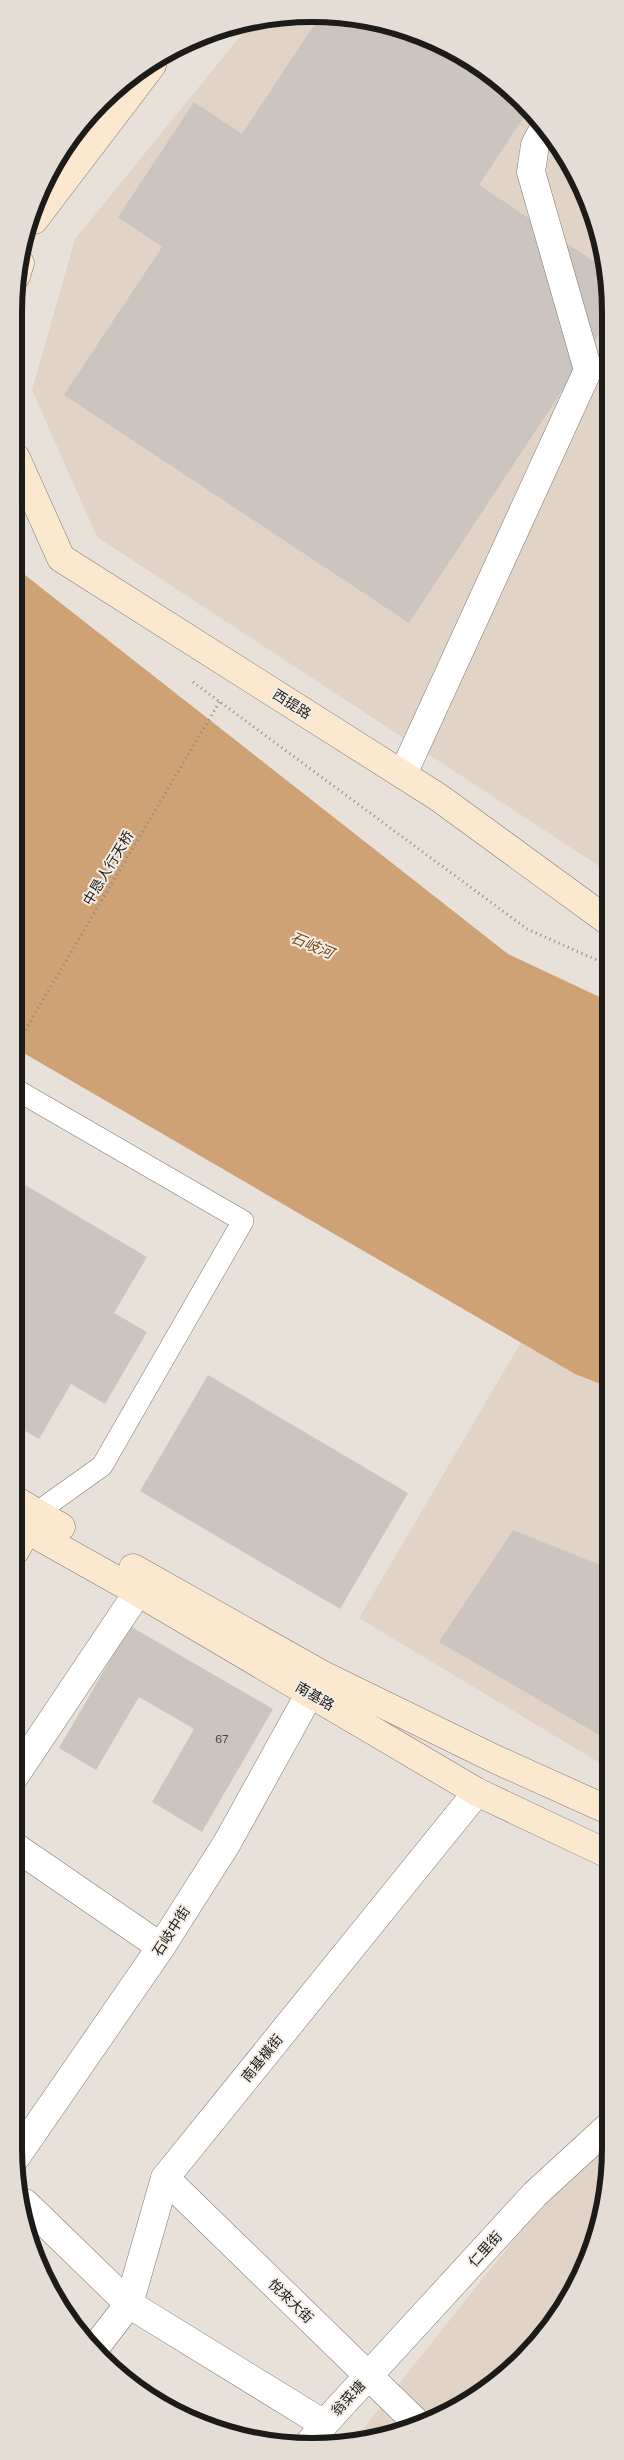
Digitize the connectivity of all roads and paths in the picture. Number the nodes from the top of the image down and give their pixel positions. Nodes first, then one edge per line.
1 (143, 77) edge
2 (541, 134) edge
3 (41, 210) edge
4 (22, 471) edge
5 (188, 679) dead end
6 (220, 701) junction
7 (402, 774) junction
8 (602, 916) edge
9 (602, 962) edge
10 (22, 1035) edge
11 (22, 1093) edge
12 (22, 1523) edge
13 (22, 1524) edge
14 (22, 1525) edge
15 (138, 1592) junction
16 (310, 1694) junction
17 (22, 1765) edge
18 (477, 1792) junction
19 (602, 1807) edge
20 (22, 1851) edge
21 (602, 1851) edge
22 (161, 1947) junction
23 (602, 2133) edge
24 (22, 2148) edge
25 (165, 2178) junction
26 (29, 2208) edge
27 (129, 2304) junction
28 (98, 2344) edge
29 (369, 2376) junction
30 (412, 2419) edge
31 (316, 2434) edge

1 - 3 main road
2 - 7 street
4 - 7 main road, 西提路
5 - 6 path
6 - 9 path
6 - 10 path, 中恳人行天桥
7 - 8 main road, 西提路
11 - 12 lane
13 - 19 main road, 南基路
14 - 15 main road, 南基路
15 - 16 main road, 南基路
15 - 17 street
16 - 18 main road, 南基路
16 - 22 street, 石岐中街
18 - 21 main road, 南基路
18 - 25 street, 南基橫街
20 - 22 street
22 - 24 street, 石岐中街
23 - 29 street, 仁里街
25 - 27 street, 南基橫街
25 - 29 street, 悅來大街
26 - 27 street
27 - 28 street, 南基橫街
27 - 31 street
29 - 30 street, 悅來大街
29 - 31 street, 翁菜塘

